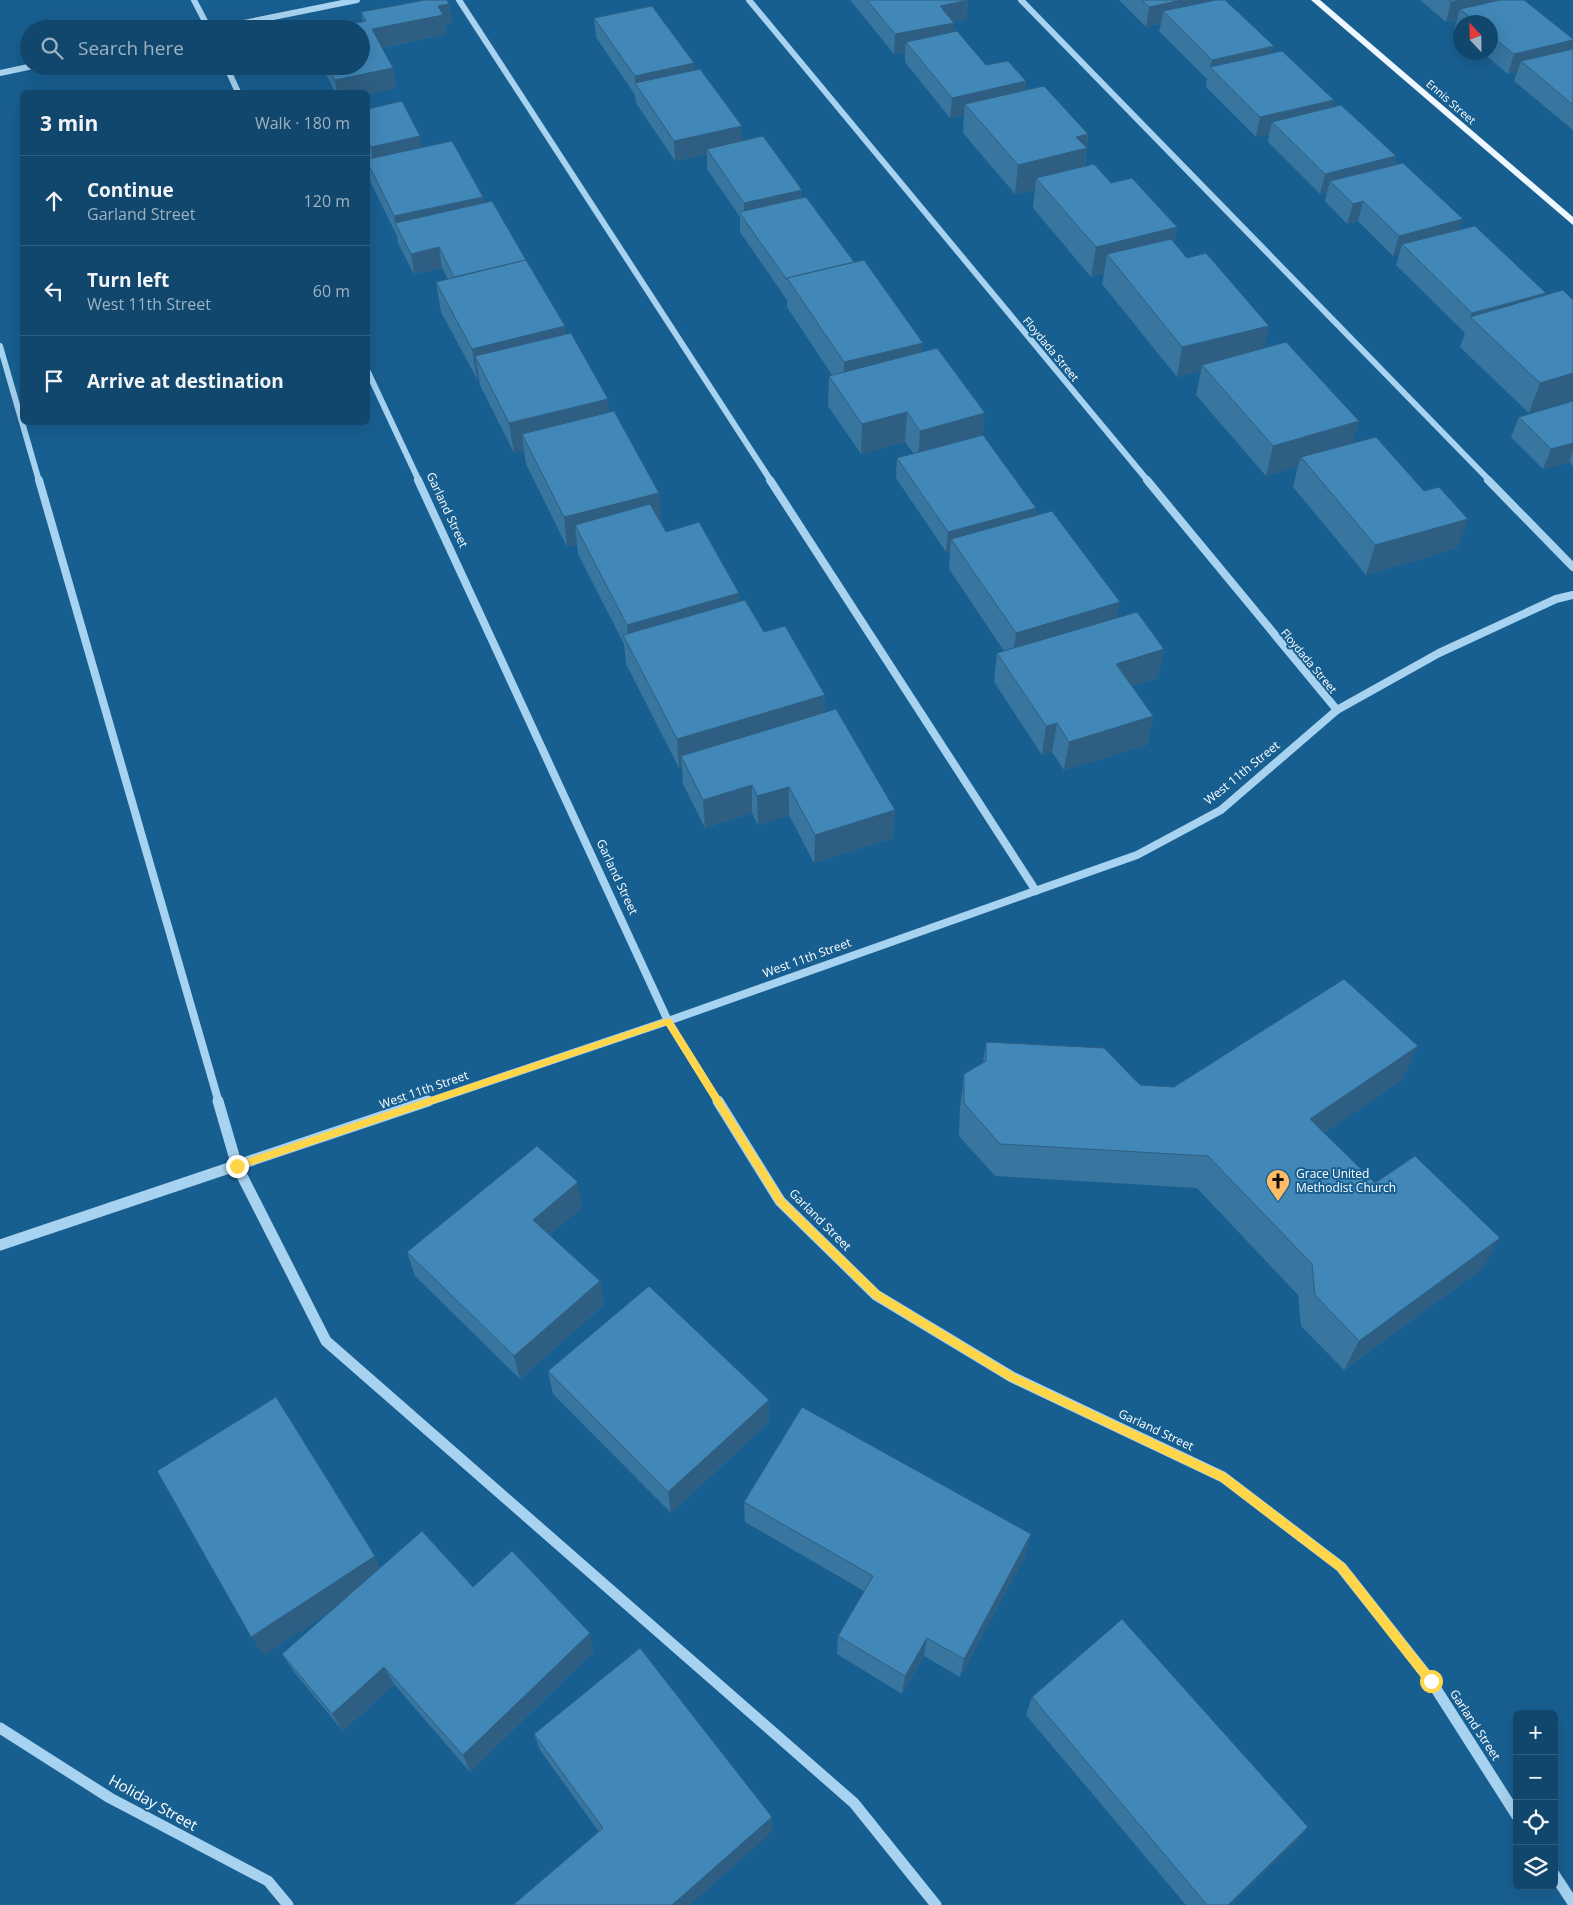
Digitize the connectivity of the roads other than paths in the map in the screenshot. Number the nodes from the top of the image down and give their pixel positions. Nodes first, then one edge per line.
1 (194, 0) edge
2 (357, 0) edge
3 (459, 0) edge
4 (749, 0) edge
5 (1021, 0) edge
6 (1315, 0) edge
7 (204, 20) edge
8 (258, 20) edge
9 (20, 69) edge
10 (0, 73) edge
11 (230, 75) edge
12 (237, 90) edge
13 (1573, 222) edge
14 (0, 346) edge
15 (370, 376) edge
16 (20, 415) edge
17 (23, 425) edge
18 (1573, 567) edge
19 (1573, 594) edge
20 (1337, 710) junction
21 (1036, 890) junction
22 (668, 1021) junction
23 (237, 1166) junction
24 (0, 1245) edge
25 (0, 1728) edge
26 (1513, 1810) edge
27 (1558, 1880) edge
28 (1573, 1904) edge
29 (288, 1905) edge
30 (936, 1905) edge

1 - 7 street
2 - 8 street
3 - 21 street
4 - 20 street, Floydada Street
5 - 18 street
6 - 13 main road, Ennis Street
9 - 10 street
11 - 12 street
14 - 16 street
15 - 22 street, Garland Street
17 - 23 street
19 - 20 street, West 11th Street
20 - 21 street, West 11th Street
21 - 22 street, West 11th Street
22 - 23 street, West 11th Street
22 - 26 street, Garland Street
23 - 24 street, West 11th Street
23 - 30 street
25 - 29 street, Holiday Street
27 - 28 street

